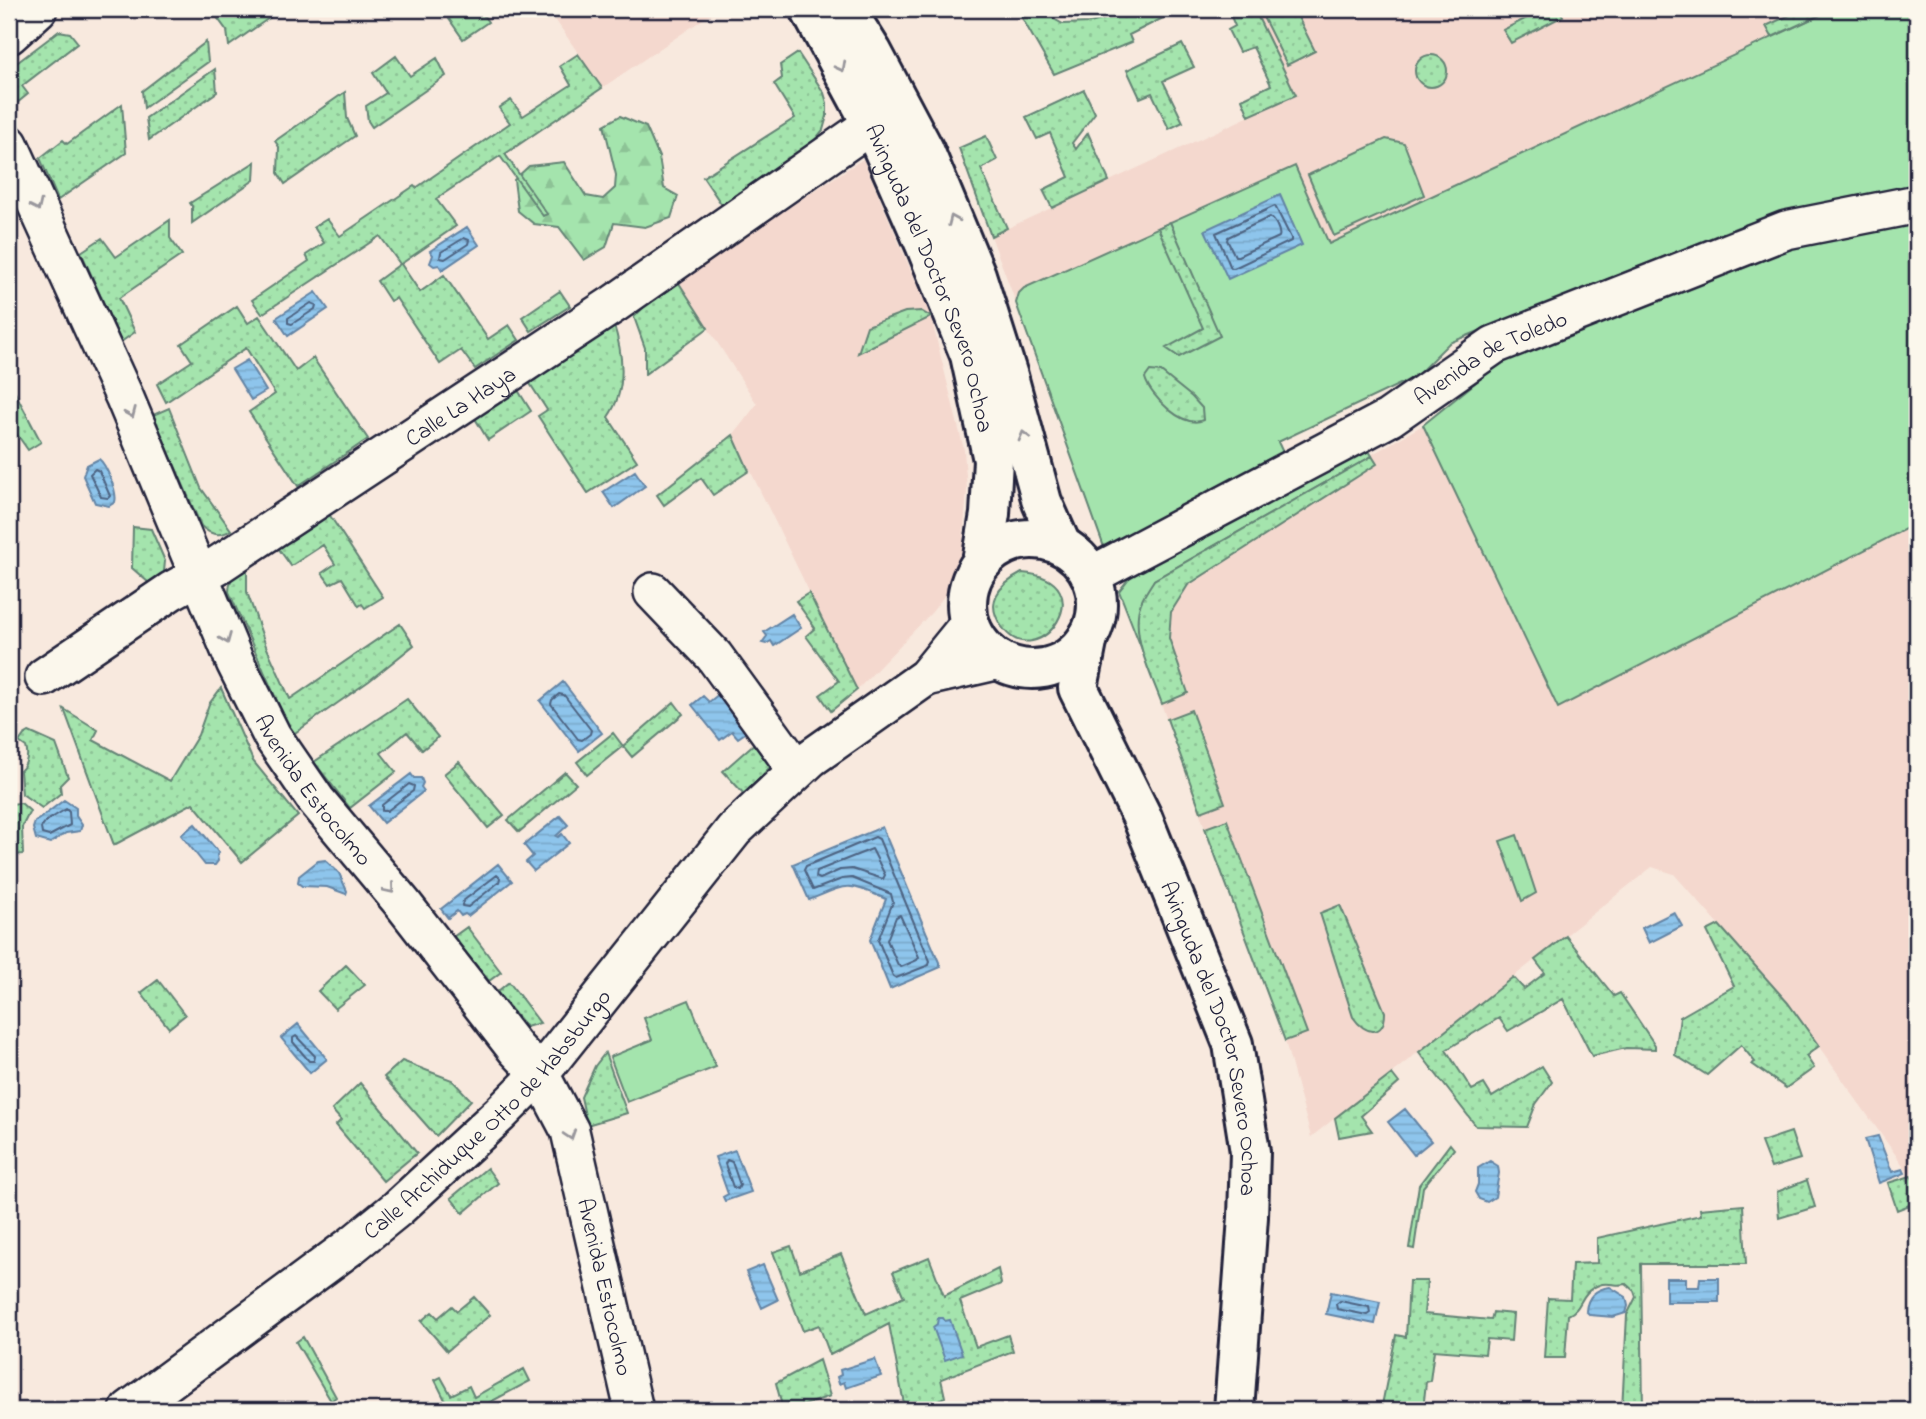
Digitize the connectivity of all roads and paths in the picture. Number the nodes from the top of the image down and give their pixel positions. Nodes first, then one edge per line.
1 (38, 9) edge
2 (810, 9) edge
3 (845, 9) edge
4 (9, 35) edge
5 (887, 116) junction
6 (9, 144) edge
7 (1917, 204) edge
8 (1062, 545) junction
9 (982, 562) junction
10 (200, 575) junction
11 (1090, 576) junction
12 (653, 592) dead end
13 (969, 624) junction
14 (1088, 637) junction
15 (1017, 665) junction
16 (44, 677) dead end
17 (926, 677) junction
18 (1078, 688) junction
19 (797, 770) junction
20 (540, 1074) junction
21 (129, 1410) edge
22 (634, 1410) edge
23 (1234, 1410) edge

1 - 4 street
2 -> 5 street, Avinguda del Doctor Severo Ochoa
3 - 5 street, Avinguda del Doctor Severo Ochoa
8 -> 5 street, Avinguda del Doctor Severo Ochoa
5 - 9 street, Avinguda del Doctor Severo Ochoa
5 - 10 street, Calle La Haya
6 -> 10 street, Avenida Estocolmo
7 - 11 street, Avenida de Toledo
8 - 9 street
8 - 11 street
9 - 13 street
10 - 16 street, Calle La Haya
10 -> 20 street, Avenida Estocolmo
11 - 14 street
12 - 19 street
13 - 15 street
13 - 17 street
14 - 15 street
14 - 18 street
15 - 17 street
15 - 18 street
17 - 19 street, Calle Archiduque Otto de Habsburgo
18 - 23 street, Avinguda del Doctor Severo Ochoa
19 - 20 street, Calle Archiduque Otto de Habsburgo
20 - 21 street, Calle Archiduque Otto de Habsburgo
20 -> 22 street, Avenida Estocolmo

